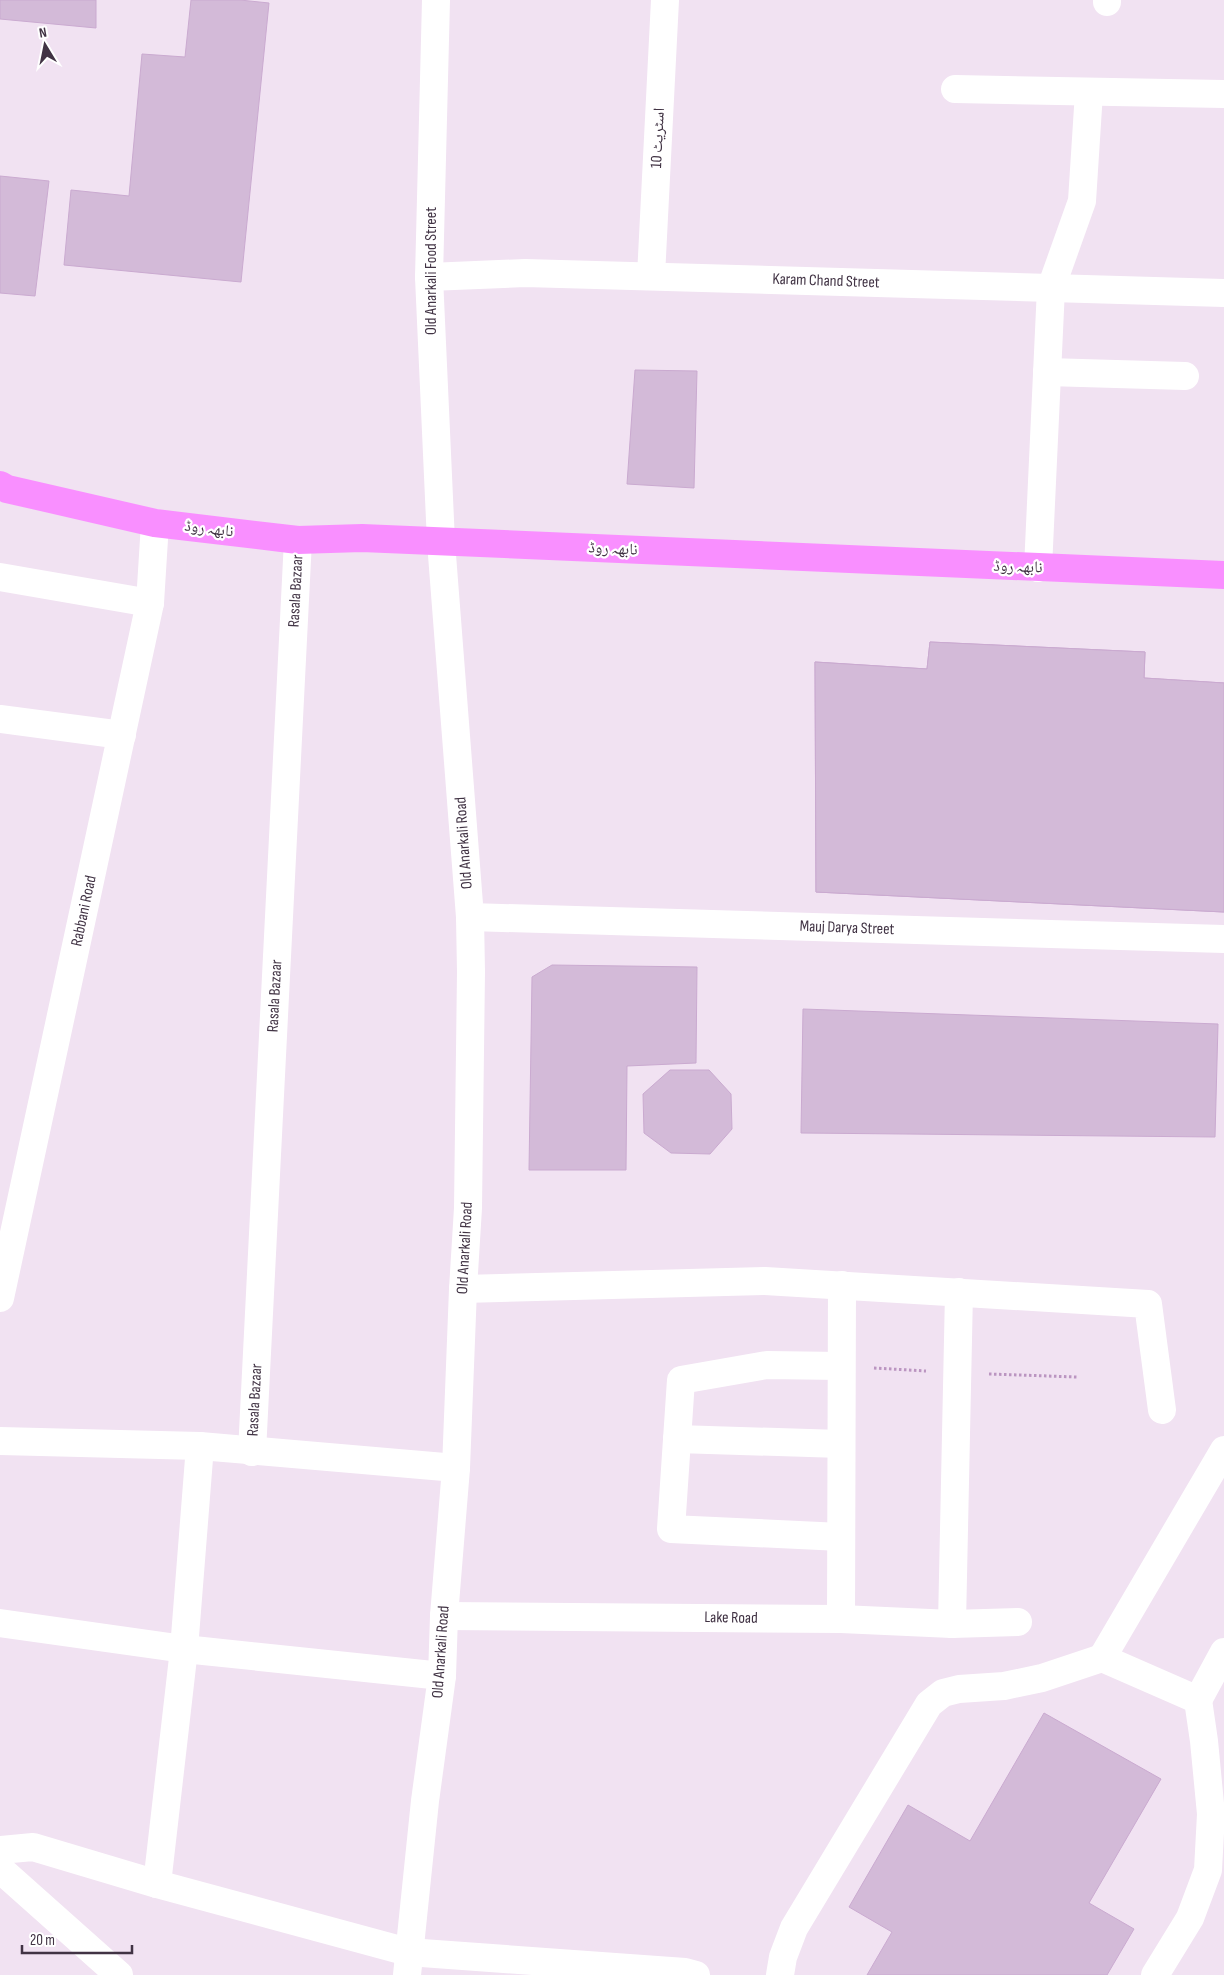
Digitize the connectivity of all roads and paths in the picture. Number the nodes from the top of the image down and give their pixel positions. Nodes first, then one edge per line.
1 (436, 0) edge
2 (664, 0) edge
3 (955, 90) dead end
4 (1089, 92) junction
5 (1224, 94) edge
6 (651, 276) junction
7 (429, 277) junction
8 (1050, 288) junction
9 (1224, 293) edge
10 (1047, 372) junction
11 (1185, 376) dead end
12 (2, 488) edge
13 (155, 523) junction
14 (298, 540) junction
15 (441, 542) junction
16 (1038, 568) junction
17 (0, 576) edge
18 (1224, 576) edge
19 (150, 603) junction
20 (0, 720) edge
21 (122, 735) junction
22 (470, 917) junction
23 (1224, 939) edge
24 (842, 1285) junction
25 (462, 1289) junction
26 (959, 1292) junction
27 (0, 1298) edge
28 (841, 1366) junction
29 (1162, 1410) dead end
30 (678, 1439) junction
31 (0, 1441) edge
32 (842, 1444) junction
33 (200, 1446) junction
34 (1224, 1450) edge
35 (252, 1452) junction
36 (456, 1468) junction
37 (841, 1538) junction
38 (444, 1616) junction
39 (841, 1619) junction
40 (1018, 1622) dead end
41 (0, 1624) edge
42 (952, 1624) junction
43 (184, 1649) junction
44 (1224, 1652) edge
45 (1102, 1658) junction
46 (442, 1676) junction
47 (1198, 1700) junction
48 (0, 1850) edge
49 (0, 1869) edge
50 (157, 1884) junction
51 (407, 1964) edge
52 (118, 1975) edge
53 (696, 1975) edge
54 (780, 1975) edge
55 (1154, 1975) edge

1 - 7 street, Old Anarkali Food Street
2 - 6 street, اسٹریٹ 10
3 - 4 street
4 - 5 street
4 - 8 street
6 - 7 street, Karam Chand Street
6 - 8 street, Karam Chand Street
7 - 15 street, Old Anarkali Food Street
8 - 9 street, Karam Chand Street
8 - 10 street
10 - 11 street
10 - 16 street
12 - 13 main road, نابھہ روڈ
13 - 14 main road, نابھہ روڈ
13 - 19 street, Rabbani Road
14 - 15 main road, نابھہ روڈ
14 - 35 street, Rasala Bazaar
15 - 16 main road, نابھہ روڈ
15 - 22 street, Old Anarkali Road
16 - 18 main road, نابھہ روڈ
17 - 19 street
19 - 21 street, Rabbani Road
20 - 21 street
21 - 27 street, Rabbani Road
22 - 23 street, Mauj Darya Street
22 - 25 street, Old Anarkali Road
24 - 25 street
24 - 26 street
24 - 28 street
25 - 36 street, Old Anarkali Road
26 - 29 street
26 - 42 street
28 - 30 street
28 - 32 street
30 - 32 street
30 - 37 street
31 - 33 street
32 - 37 street
33 - 35 street
33 - 43 street
34 - 45 street
35 - 36 street
36 - 38 street, Old Anarkali Road
37 - 39 street
38 - 39 street, Lake Road
38 - 46 street, Old Anarkali Road
39 - 42 street, Lake Road
40 - 42 street, Lake Road
41 - 43 street
43 - 46 street
43 - 50 street
44 - 47 street
45 - 47 street
45 - 54 street
46 - 51 street, Old Anarkali Road
47 - 55 street
48 - 50 street
49 - 52 street
50 - 51 street
51 - 53 street

